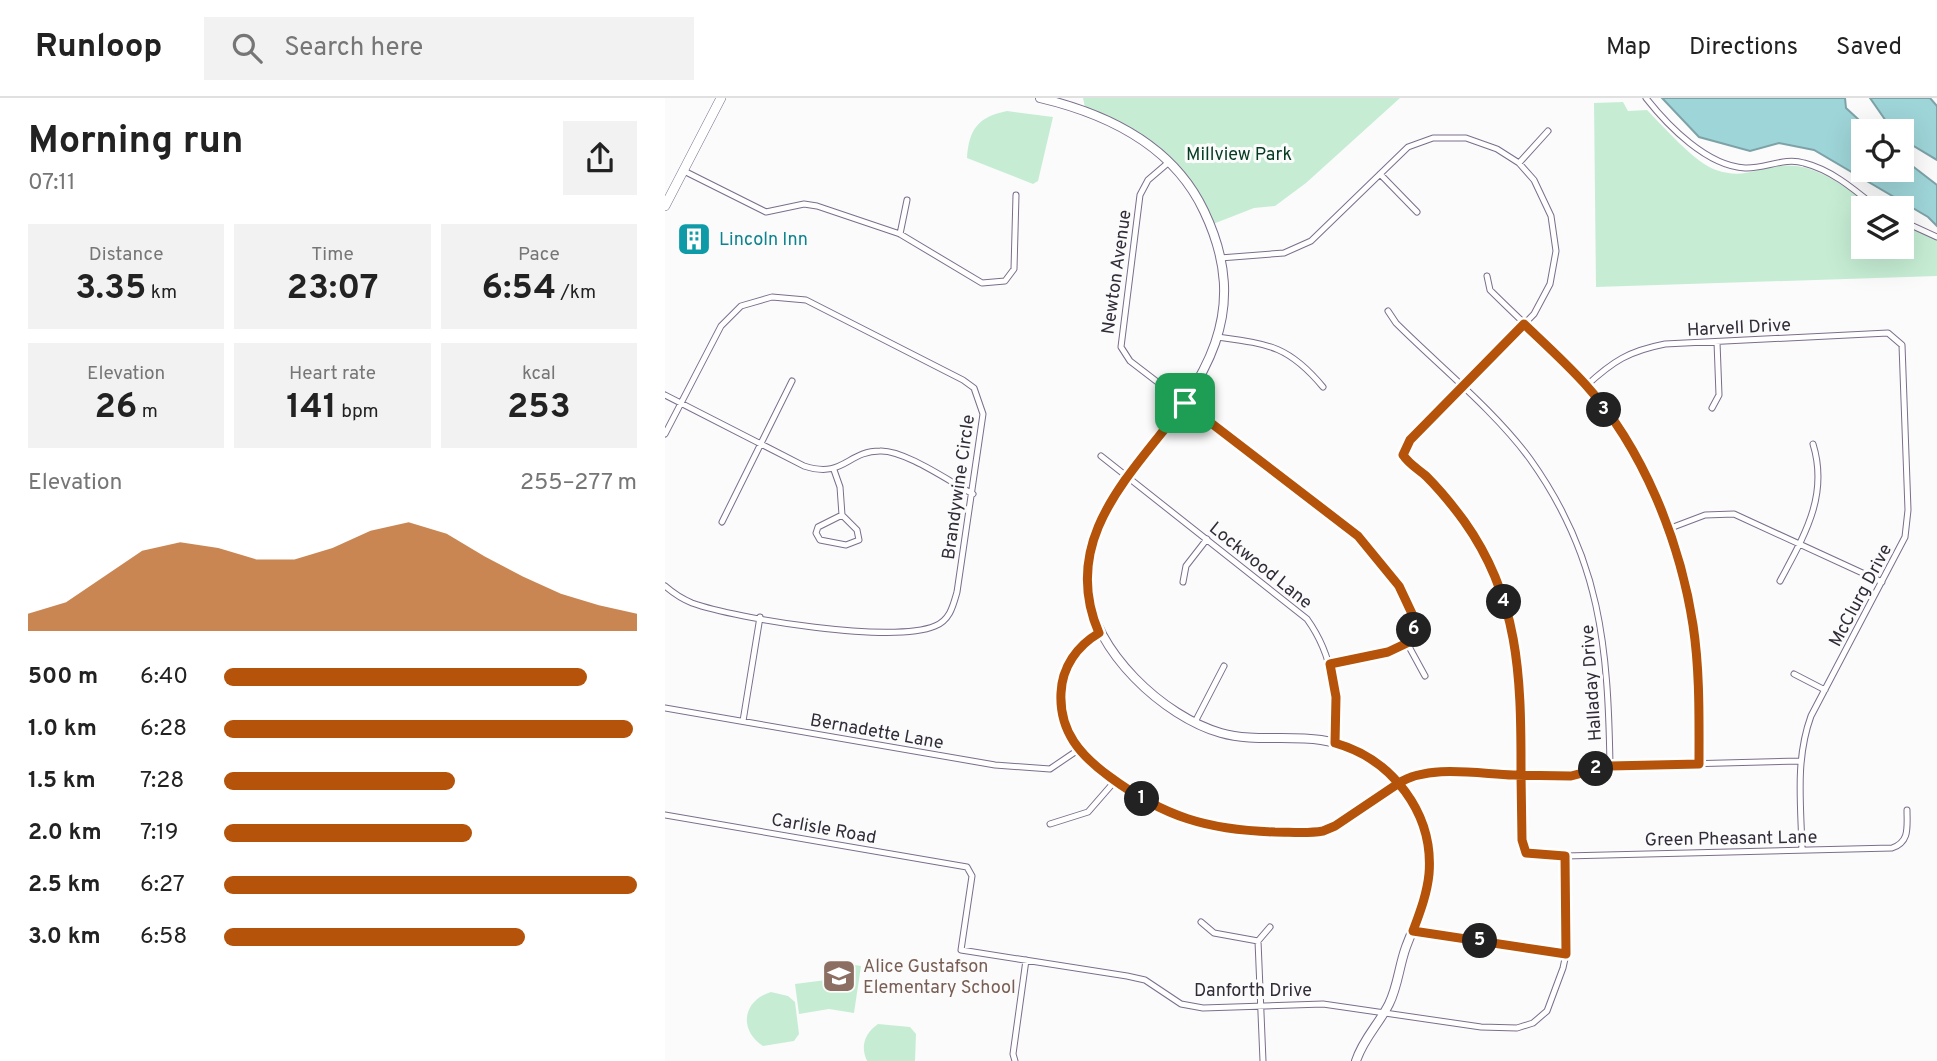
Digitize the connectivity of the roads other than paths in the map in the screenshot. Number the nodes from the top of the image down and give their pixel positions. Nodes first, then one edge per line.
1 (721, 98) edge
2 (1040, 98) edge
3 (1646, 98) edge
4 (1548, 131) dead end
5 (1170, 161) junction
6 (1519, 163) junction
7 (684, 171) junction
8 (1380, 174) junction
9 (1016, 195) dead end
10 (1861, 196) edge
11 (907, 200) dead end
12 (665, 206) edge
13 (1417, 212) dead end
14 (1914, 226) edge
15 (900, 234) junction
16 (1937, 237) edge
17 (1220, 258) junction
18 (1487, 276) dead end
19 (1388, 311) dead end
20 (1524, 324) junction
21 (1218, 337) junction
22 (1717, 342) junction
23 (1902, 345) joint
24 (792, 381) dead end
25 (1587, 386) junction
26 (1323, 387) dead end
27 (1462, 388) junction
28 (665, 395) edge
29 (681, 403) junction
30 (1185, 403) junction
31 (1712, 408) dead end
32 (665, 434) edge
33 (1813, 444) dead end
34 (761, 445) junction
35 (1101, 456) dead end
36 (834, 470) junction
37 (1128, 478) junction
38 (973, 494) junction
39 (842, 515) junction
40 (722, 522) dead end
41 (1668, 529) junction
42 (1206, 539) junction
43 (1800, 543) junction
44 (1780, 581) dead end
45 (1183, 582) dead end
46 (1882, 582) junction
47 (665, 586) edge
48 (760, 617) junction
49 (1099, 633) junction
50 (1407, 643) junction
51 (1330, 664) junction
52 (1224, 666) dead end
53 (1794, 674) dead end
54 (1425, 676) dead end
55 (1825, 690) junction
56 (665, 708) edge
57 (743, 721) junction
58 (1195, 722) junction
59 (1335, 743) junction
60 (1078, 750) junction
61 (1800, 761) junction
62 (1699, 764) junction
63 (1610, 766) junction
64 (1521, 775) junction
65 (1115, 781) junction
66 (1399, 783) junction
67 (1907, 810) dead end
68 (665, 815) edge
69 (1050, 824) dead end
70 (1802, 850) junction
71 (1565, 856) junction
72 (1201, 922) dead end
73 (1269, 928) dead end
74 (1413, 931) junction
75 (1258, 940) junction
76 (961, 950) joint
77 (1566, 954) junction
78 (1027, 960) junction
79 (1260, 1005) junction
80 (1385, 1013) junction
81 (1015, 1061) edge
82 (1263, 1061) edge
83 (1356, 1061) edge

1 - 7 main road
2 - 5 street
3 - 10 street
4 - 6 street
5 - 17 street
5 - 30 street, Newton Avenue
6 - 8 street
6 - 20 street
7 - 12 main road
7 - 15 street
8 - 13 street
8 - 17 street
9 - 15 street
11 - 15 street
14 - 16 street
17 - 21 street
18 - 20 street
19 - 27 street, Halladay Drive
20 - 25 street
20 - 27 street
21 - 26 street
21 - 30 street
22 - 23 street, Harvell Drive
22 - 25 street, Harvell Drive
22 - 31 street
23 - 46 street, McClurg Drive
24 - 34 street
25 - 41 street
27 - 63 street, Halladay Drive
27 - 64 street
28 - 29 street
29 - 32 street, Brandywine Circle
29 - 34 street
29 - 38 street, Brandywine Circle
30 - 37 street
30 - 50 street, Newton Avenue
33 - 43 street
34 - 36 street
34 - 40 street
35 - 37 street, Lockwood Lane
36 - 38 street
36 - 39 street
37 - 42 street, Lockwood Lane
37 - 49 street
38 - 48 street, Brandywine Circle
39 - 39 street
41 - 43 street
41 - 62 street
42 - 45 street
42 - 51 street, Lockwood Lane
43 - 44 street
43 - 46 street
46 - 55 street, McClurg Drive
47 - 48 street, Brandywine Circle
48 - 57 street
49 - 58 street
49 - 60 street
50 - 51 street
50 - 54 street
51 - 59 street, Lockwood Lane
52 - 58 street
53 - 55 street
55 - 61 street, McClurg Drive
56 - 57 street, Bernadette Lane
57 - 60 street, Bernadette Lane
58 - 59 street
59 - 66 street
60 - 65 street
61 - 62 street
61 - 70 street, McClurg Drive
62 - 63 street
63 - 64 street
64 - 66 street
64 - 71 street, Green Pheasant Lane
65 - 66 street
65 - 69 street
66 - 74 street
67 - 70 street, Green Pheasant Lane
68 - 76 street, Carlisle Road
70 - 71 street, Green Pheasant Lane
71 - 77 street
72 - 75 street
73 - 75 street
74 - 77 street
74 - 80 street
75 - 79 street
76 - 78 street, Danforth Drive
77 - 80 street, Danforth Drive
78 - 79 street, Danforth Drive
78 - 81 street
79 - 80 street, Danforth Drive
79 - 82 street
80 - 83 street

